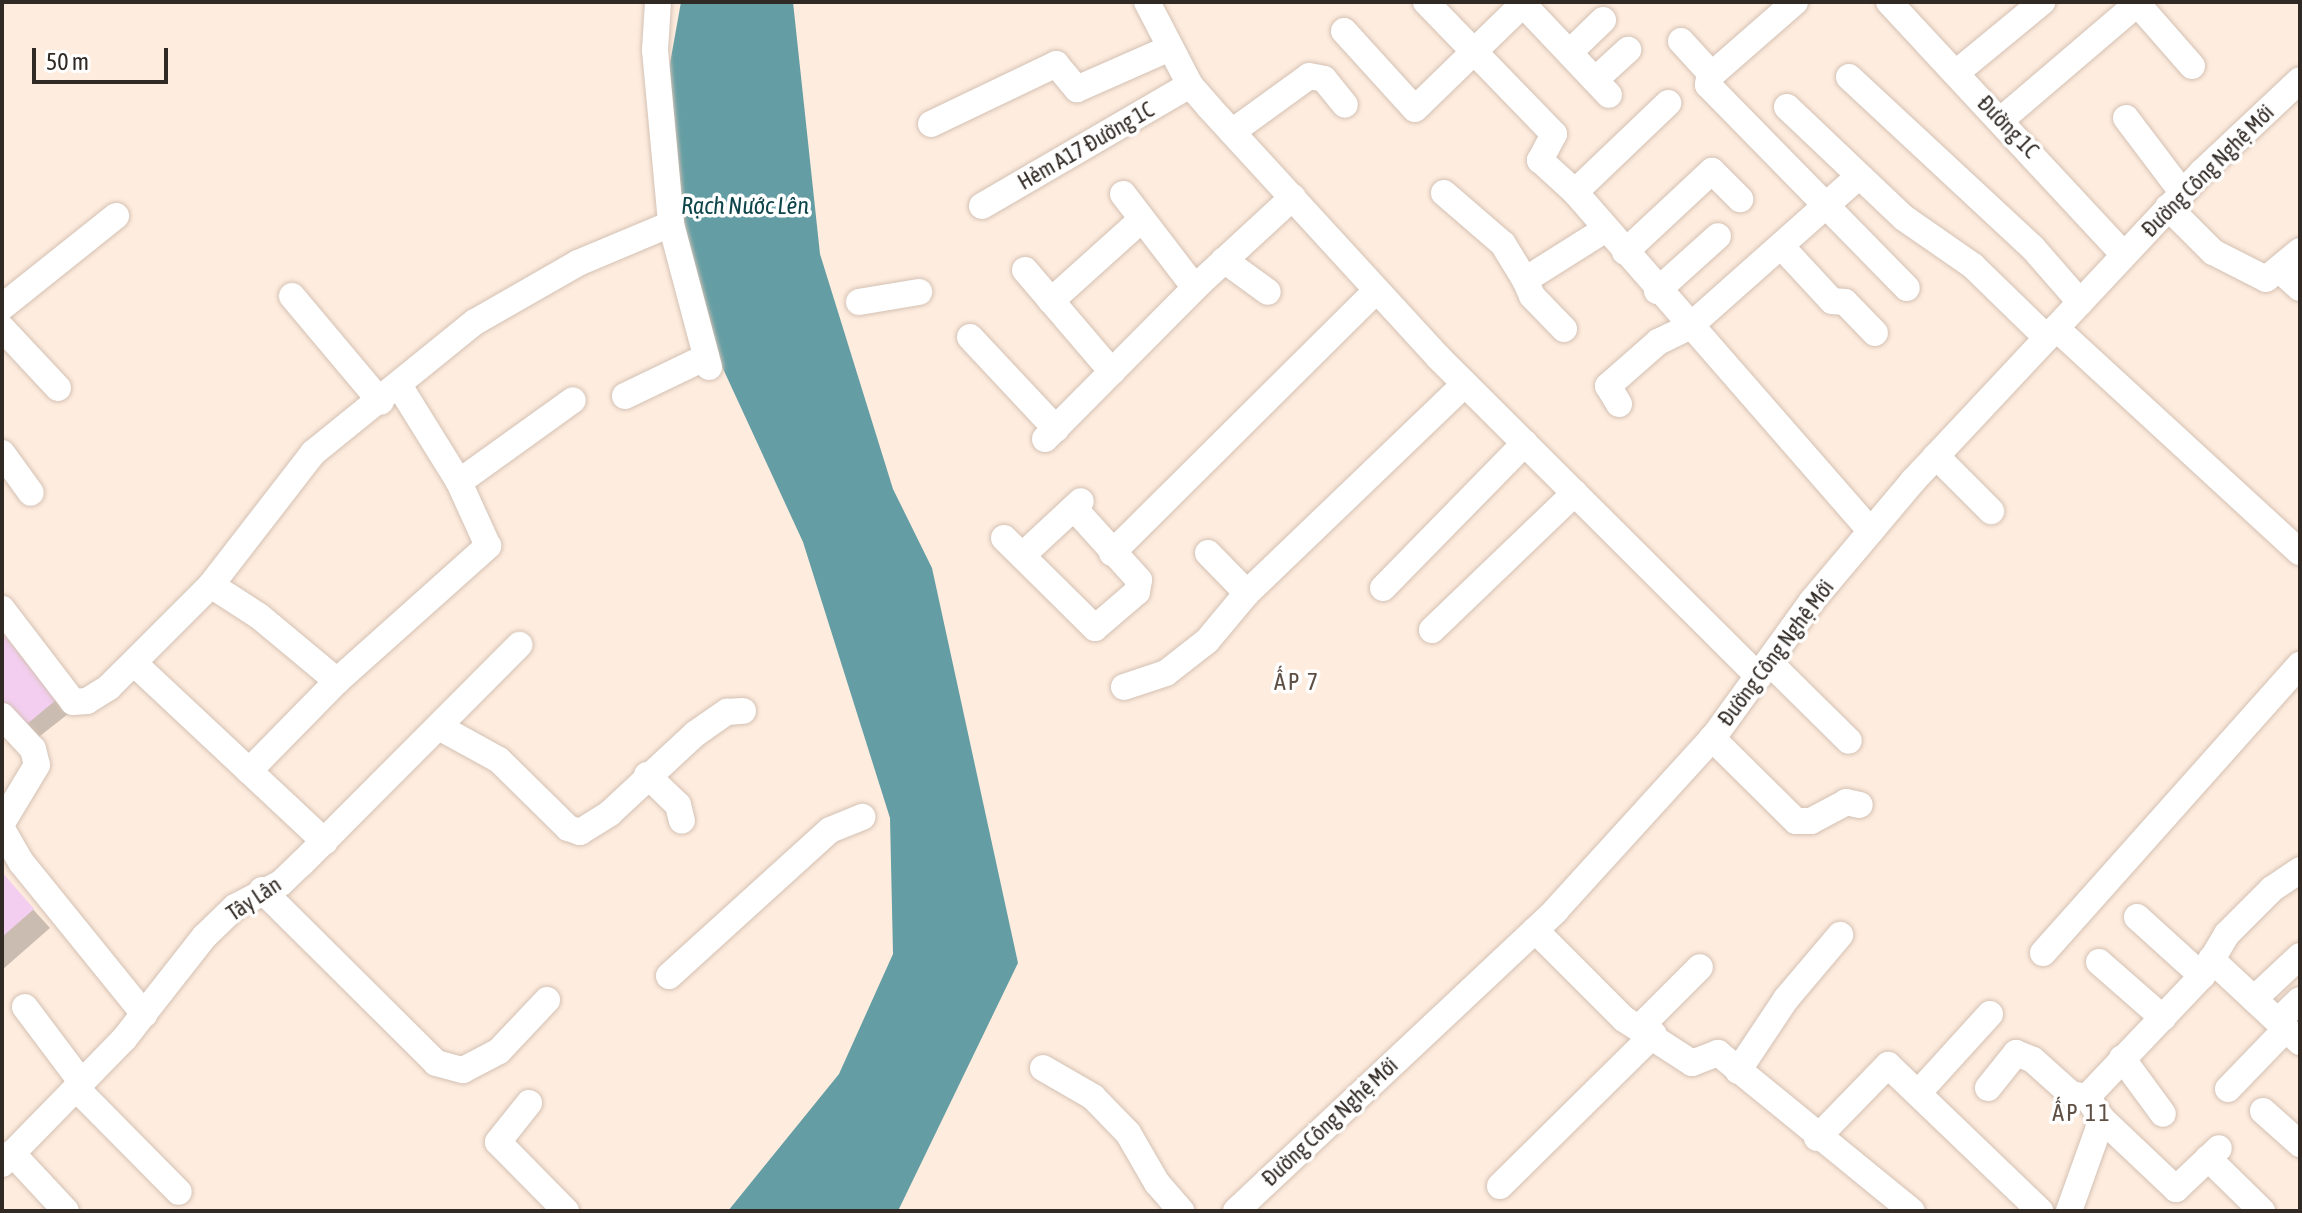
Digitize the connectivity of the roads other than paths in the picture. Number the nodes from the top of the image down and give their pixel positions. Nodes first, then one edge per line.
1 (658, 2) edge
2 (1147, 2) edge
3 (1426, 2) edge
4 (1795, 2) edge
5 (1889, 2) edge
6 (1524, 3) edge
7 (2136, 3) edge
8 (2028, 6) edge
9 (1603, 20) dead end
10 (1344, 31) dead end
11 (1681, 41) dead end
12 (1170, 48) junction
13 (1628, 50) dead end
14 (1570, 52) junction
15 (1474, 54) junction
16 (1292, 66) dead end
17 (2192, 66) dead end
18 (1956, 73) junction
19 (1712, 75) junction
20 (1849, 77) dead end
21 (2300, 80) edge
22 (1190, 85) junction
23 (1668, 103) dead end
24 (1345, 105) dead end
25 (1787, 107) dead end
26 (2126, 118) dead end
27 (2001, 120) junction
28 (931, 124) dead end
29 (1228, 128) junction
30 (1859, 176) junction
31 (1575, 192) junction
32 (1444, 193) dead end
33 (1123, 194) dead end
34 (1293, 197) junction
35 (1740, 199) dead end
36 (2175, 200) junction
37 (982, 206) dead end
38 (1826, 206) junction
39 (116, 216) dead end
40 (1142, 219) junction
41 (671, 224) junction
42 (1606, 229) junction
43 (1718, 236) dead end
44 (1781, 246) junction
45 (2300, 251) edge
46 (1625, 252) junction
47 (2124, 255) junction
48 (1224, 260) junction
49 (1025, 270) dead end
50 (1525, 280) junction
51 (2291, 280) edge
52 (1195, 288) junction
53 (1907, 288) dead end
54 (1376, 291) junction
55 (1657, 291) junction
56 (919, 292) dead end
57 (1268, 292) dead end
58 (292, 296) dead end
59 (1051, 301) junction
60 (859, 302) dead end
61 (2080, 302) junction
62 (2, 307) edge
63 (1689, 327) junction
64 (2, 328) edge
65 (1564, 329) dead end
66 (1875, 333) dead end
67 (2051, 333) junction
68 (970, 337) dead end
69 (1112, 372) junction
70 (1465, 384) junction
71 (58, 388) dead end
72 (390, 394) junction
73 (625, 396) dead end
74 (573, 400) dead end
75 (1619, 404) dead end
76 (1525, 443) junction
77 (2, 453) edge
78 (1936, 456) junction
79 (459, 482) junction
80 (31, 493) dead end
81 (1575, 493) junction
82 (1991, 511) dead end
83 (1871, 531) junction
84 (2300, 552) edge
85 (1112, 553) junction
86 (1208, 553) dead end
87 (211, 585) junction
88 (1383, 588) dead end
89 (1247, 593) junction
90 (2, 609) edge
91 (1432, 630) dead end
92 (519, 645) dead end
93 (135, 664) junction
94 (2300, 665) edge
95 (1764, 669) junction
96 (337, 681) junction
97 (1124, 687) dead end
98 (743, 711) dead end
99 (2, 716) edge
100 (441, 728) junction
101 (1712, 738) junction
102 (1849, 741) dead end
103 (249, 771) junction
104 (647, 775) junction
105 (1860, 805) dead end
106 (863, 817) dead end
107 (682, 821) dead end
108 (2, 826) edge
109 (325, 842) junction
110 (2300, 870) edge
111 (262, 890) junction
112 (2137, 917) dead end
113 (1535, 930) junction
114 (1840, 935) dead end
115 (2043, 953) dead end
116 (2300, 956) edge
117 (2099, 962) dead end
118 (1700, 967) dead end
119 (2206, 968) junction
120 (669, 976) dead end
121 (2254, 999) junction
122 (547, 1000) dead end
123 (2300, 1000) edge
124 (25, 1007) dead end
125 (144, 1014) junction
126 (1990, 1014) dead end
127 (2163, 1018) junction
128 (1646, 1031) junction
129 (2288, 1031) edge
130 (2122, 1058) junction
131 (1043, 1068) dead end
132 (1738, 1071) junction
133 (79, 1085) junction
134 (1988, 1088) dead end
135 (2228, 1089) dead end
136 (1920, 1091) junction
137 (2087, 1097) junction
138 (529, 1103) dead end
139 (2263, 1111) dead end
140 (2163, 1114) dead end
141 (2102, 1119) junction
142 (1817, 1138) junction
143 (2300, 1144) edge
144 (7, 1158) edge
145 (1500, 1186) dead end
146 (179, 1192) dead end
147 (66, 1211) edge
148 (566, 1211) edge
149 (1181, 1211) edge
150 (1236, 1211) edge
151 (1912, 1211) edge
152 (2040, 1211) edge
153 (2069, 1211) edge
154 (2262, 1211) edge

1 - 41 street
2 - 12 street
3 - 15 street
4 - 19 street
5 - 18 street, Đường 1C
6 - 14 street
6 - 15 street
7 - 17 street
7 - 27 street
8 - 18 street
9 - 14 street
10 - 15 street
11 - 19 street
12 - 22 street
12 - 28 street
13 - 14 street
15 - 31 street
16 - 29 street
18 - 27 street, Đường 1C
19 - 38 street
20 - 61 street
21 - 36 street, Đường Công Nghệ Mới
22 - 29 street
22 - 37 street, Hẻm A17 Đường 1C
23 - 31 street
24 - 29 street
25 - 30 street
26 - 36 street
27 - 47 street, Đường 1C
29 - 34 street
30 - 38 street
30 - 67 street
31 - 42 street
32 - 50 street
33 - 40 street
34 - 48 street
34 - 54 street
35 - 46 street
36 - 47 street, Đường Công Nghệ Mới
36 - 51 street
38 - 44 street
38 - 53 street
39 - 62 street
40 - 52 street
40 - 59 street
41 - 72 street
41 - 73 street
42 - 46 street
42 - 50 street
43 - 55 street
44 - 63 street
44 - 66 street
45 - 51 street
46 - 55 street
47 - 61 street, Đường Công Nghệ Mới
48 - 52 street
48 - 57 street
49 - 59 street
50 - 65 street
52 - 69 street
54 - 70 street
54 - 85 street
55 - 63 street
56 - 60 street
58 - 72 street
59 - 69 street
61 - 67 street, Đường Công Nghệ Mới
63 - 75 street
63 - 83 street
64 - 71 street
67 - 78 street, Đường Công Nghệ Mới
67 - 84 street
68 - 69 street
70 - 76 street
70 - 89 street
72 - 79 street
72 - 87 street
74 - 79 street
76 - 81 street
76 - 88 street
77 - 80 street
78 - 82 street
78 - 83 street, Đường Công Nghệ Mới
79 - 96 street
81 - 91 street
81 - 95 street
83 - 95 street, Đường Công Nghệ Mới
85 - 85 street
86 - 89 street
87 - 93 street
87 - 96 street
89 - 97 street
90 - 93 street
92 - 100 street, Tây Lân
93 - 103 street
94 - 115 street
95 - 101 street, Đường Công Nghệ Mới
95 - 102 street
96 - 103 street
98 - 104 street
99 - 108 street
100 - 104 street
100 - 109 street, Tây Lân
101 - 105 street
101 - 113 street, Đường Công Nghệ Mới
103 - 109 street
104 - 107 street
106 - 120 street
108 - 125 street
109 - 111 street, Tây Lân
110 - 119 street
111 - 122 street
111 - 125 street, Tây Lân
112 - 119 street
113 - 128 street
113 - 150 street, Đường Công Nghệ Mới
114 - 132 street
116 - 121 street
117 - 127 street
118 - 128 street
119 - 121 street
119 - 127 street
121 - 129 street
123 - 129 street
124 - 133 street
125 - 133 street, Tây Lân
126 - 136 street
127 - 130 street
128 - 132 street
128 - 145 street
129 - 135 street
130 - 137 street
130 - 140 street
131 - 149 street
132 - 142 street
133 - 144 street, Tây Lân
133 - 146 street
134 - 137 street
136 - 142 street
136 - 152 street
137 - 141 street
138 - 148 street
139 - 143 street
141 - 153 street
141 - 154 street
142 - 151 street
144 - 147 street

